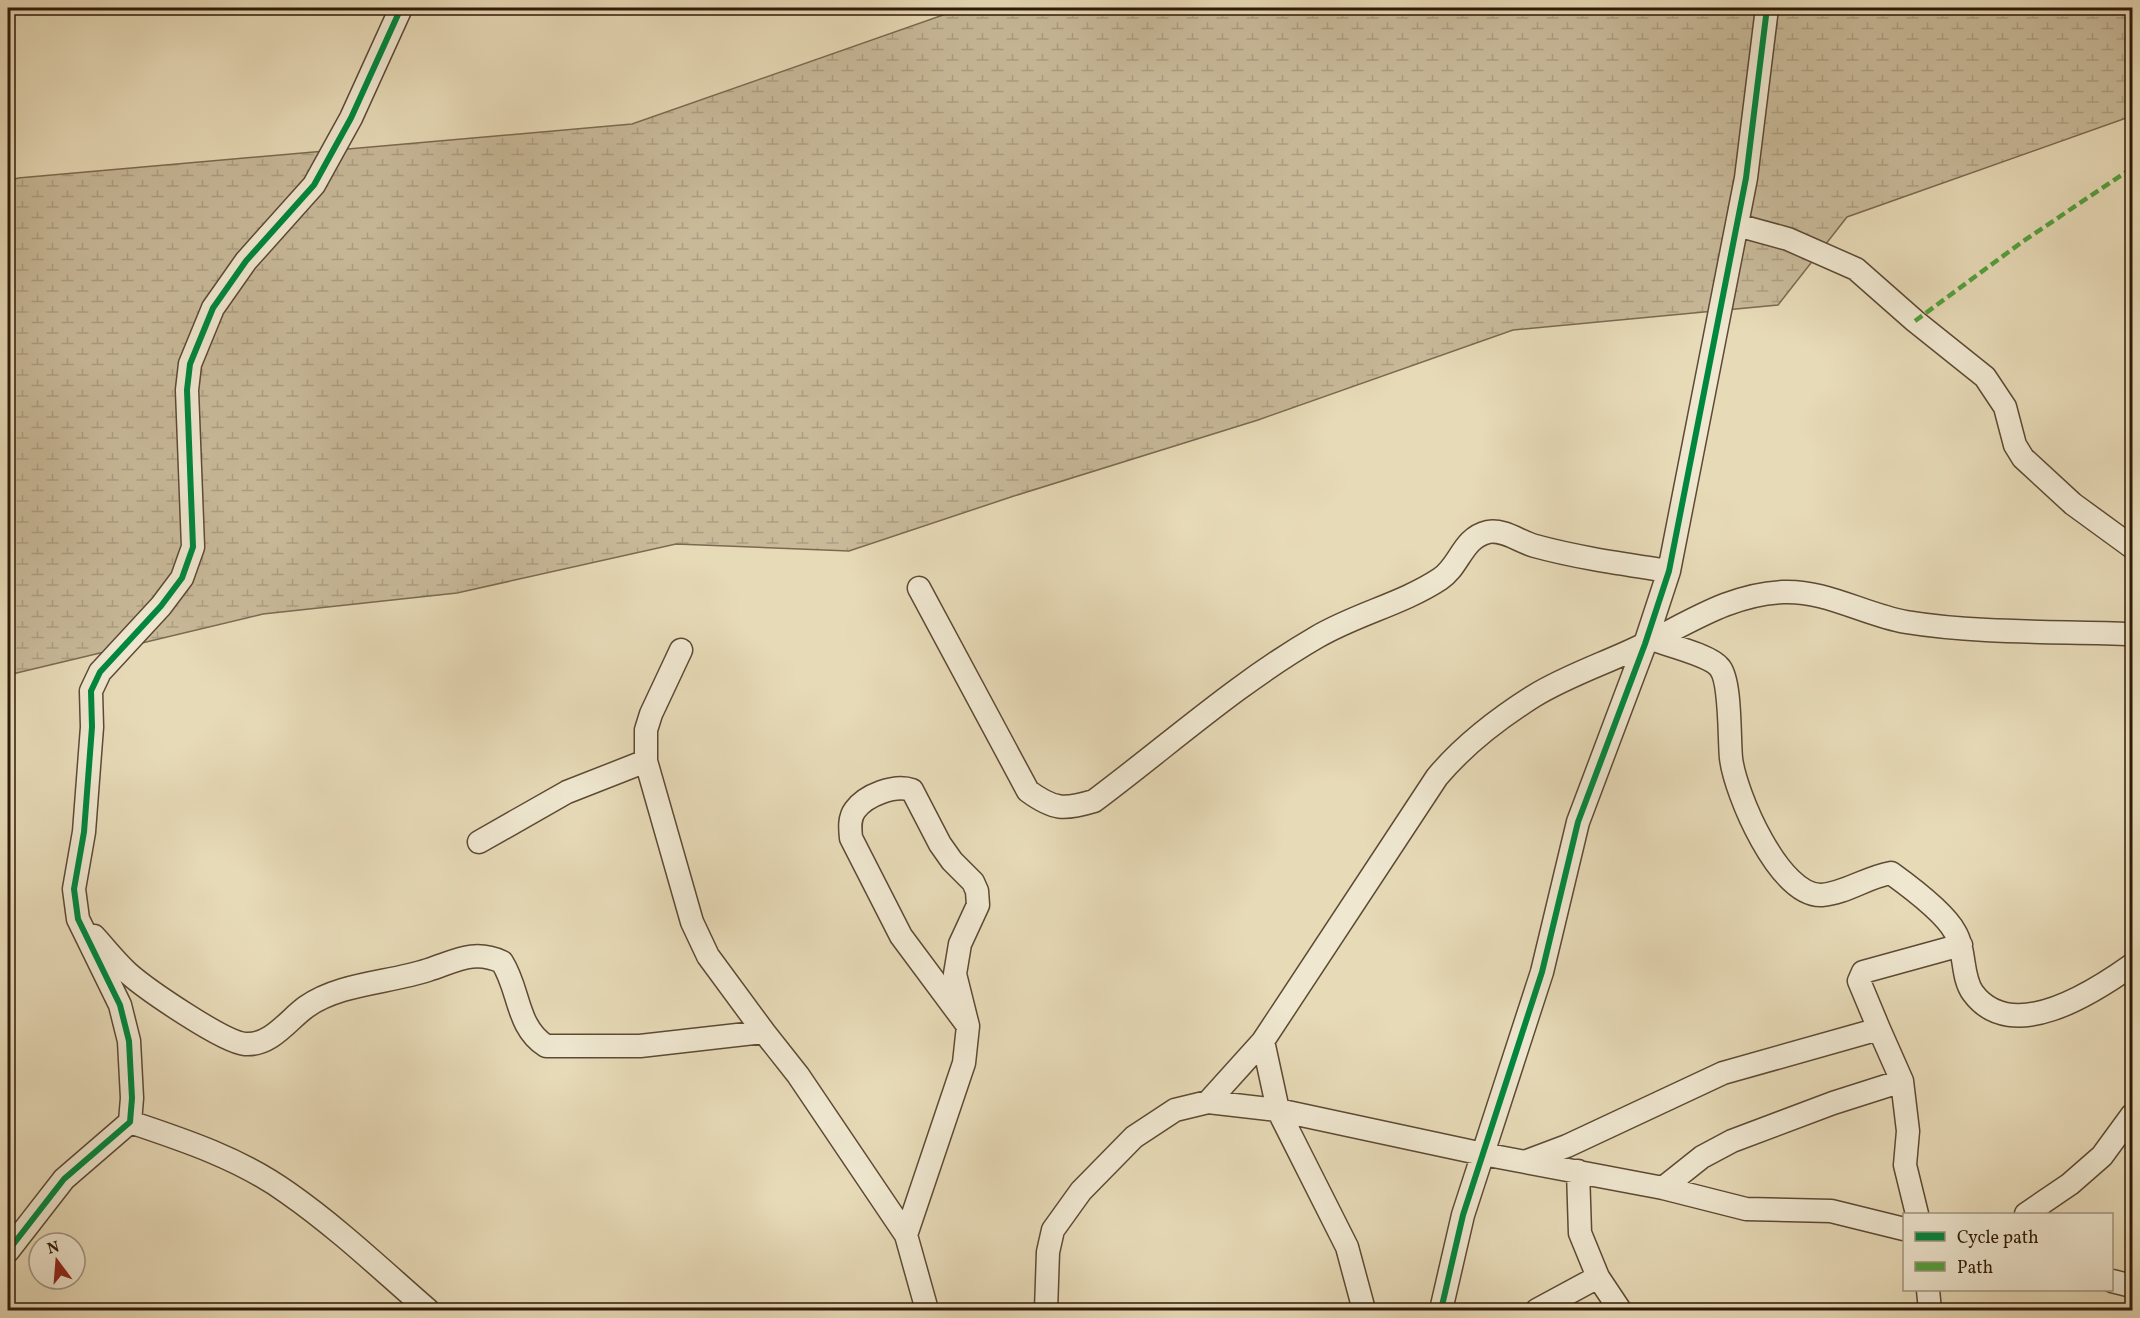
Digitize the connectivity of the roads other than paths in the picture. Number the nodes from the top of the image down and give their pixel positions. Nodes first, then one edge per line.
1 (401, 8) edge
2 (1767, 8) edge
3 (1737, 225) junction
4 (2133, 547) edge
5 (1669, 571) junction
6 (919, 588) dead end
7 (2133, 634) edge
8 (1649, 642) junction
9 (681, 650) dead end
10 (646, 761) junction
11 (479, 842) dead end
12 (78, 919) junction
13 (1961, 945) junction
14 (2133, 965) edge
15 (968, 1026) junction
16 (1879, 1029) junction
17 (764, 1032) junction
18 (1263, 1041) junction
19 (1902, 1081) junction
20 (1208, 1102) junction
21 (1278, 1110) junction
22 (2133, 1115) edge
23 (130, 1122) junction
24 (1484, 1154) junction
25 (1526, 1161) junction
26 (1578, 1171) junction
27 (1663, 1188) junction
28 (1917, 1213) edge
29 (2029, 1213) edge
30 (1903, 1229) edge
31 (906, 1235) junction
32 (8, 1251) edge
33 (1598, 1277) junction
34 (2113, 1281) edge
35 (2133, 1286) edge
36 (1928, 1291) edge
37 (428, 1311) edge
38 (927, 1311) edge
39 (1046, 1311) edge
40 (1364, 1311) edge
41 (1441, 1311) edge
42 (1537, 1311) edge
43 (1620, 1311) edge
44 (1930, 1311) edge

1 - 12 street
2 - 3 street
3 - 4 street
3 - 5 street
5 - 6 street
5 - 8 street
7 - 8 street
8 - 13 street
8 - 18 street
8 - 24 street
9 - 10 street
10 - 11 street
10 - 17 street
12 - 17 street
12 - 23 street
13 - 14 street
13 - 16 street
15 - 15 street
15 - 31 street
16 - 19 street
16 - 25 street
17 - 31 street
18 - 20 street
18 - 21 street
19 - 27 street
19 - 28 street
20 - 21 street
20 - 39 street
21 - 24 street
21 - 40 street
22 - 29 street
23 - 32 street
23 - 37 street
24 - 25 street
24 - 41 street
25 - 26 street
26 - 27 street
26 - 33 street
27 - 30 street
31 - 38 street
33 - 42 street
33 - 43 street
34 - 35 street
36 - 44 street

